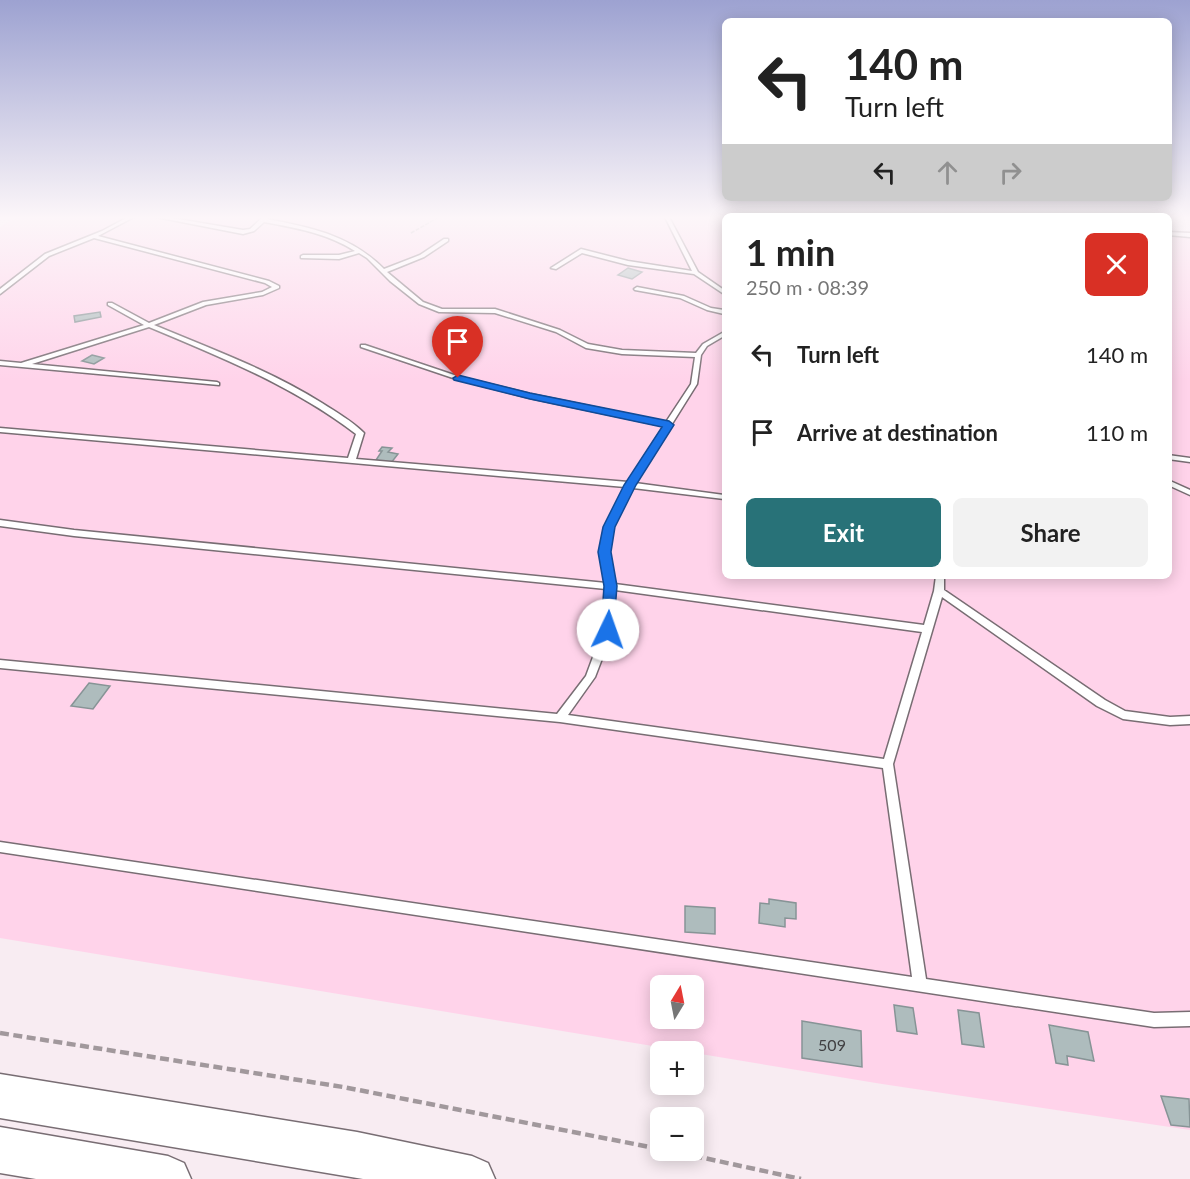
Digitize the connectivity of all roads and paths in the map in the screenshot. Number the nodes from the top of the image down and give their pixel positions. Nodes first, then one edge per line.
1 (25, 272) edge
2 (231, 272) edge
3 (384, 272) edge
4 (689, 272) edge
5 (696, 273) joint
6 (637, 289) dead end
7 (722, 291) edge
8 (0, 292) edge
9 (110, 304) dead end
10 (722, 312) edge
11 (149, 325) junction
12 (722, 335) edge
13 (363, 346) dead end
14 (698, 355) junction
15 (0, 363) edge
16 (22, 365) junction
17 (217, 384) dead end
18 (669, 425) junction
19 (0, 430) edge
20 (1172, 458) edge
21 (351, 460) junction
22 (1190, 460) edge
23 (1172, 484) edge
24 (630, 485) junction
25 (1190, 493) edge
26 (722, 497) edge
27 (0, 524) edge
28 (940, 579) edge
29 (611, 586) junction
30 (939, 591) junction
31 (928, 629) junction
32 (0, 664) edge
33 (560, 718) junction
34 (1190, 720) edge
35 (888, 764) junction
36 (0, 847) edge
37 (920, 985) junction
38 (1190, 1019) edge
39 (0, 1033) edge
40 (0, 1096) edge
41 (650, 1147) edge
42 (0, 1150) edge
43 (704, 1158) edge
44 (168, 1179) edge
45 (472, 1179) edge
46 (801, 1179) edge

1 - 8 lane
2 - 11 lane
3 - 14 lane
4 - 5 lane
5 - 7 lane
6 - 10 lane
9 - 11 lane
11 - 16 lane
11 - 21 lane
12 - 14 lane
13 - 18 lane
14 - 18 lane
15 - 16 lane
16 - 17 lane
18 - 24 lane
19 - 21 lane
20 - 22 lane
21 - 24 lane
23 - 25 lane
24 - 26 lane
24 - 29 lane
27 - 29 lane
28 - 30 lane
29 - 31 lane
29 - 33 lane
30 - 31 lane
30 - 34 lane
31 - 35 lane
32 - 33 lane
33 - 35 lane
35 - 37 lane
36 - 37 lane
37 - 38 lane
39 - 41 path
40 - 45 main road
42 - 44 main road
43 - 46 path

